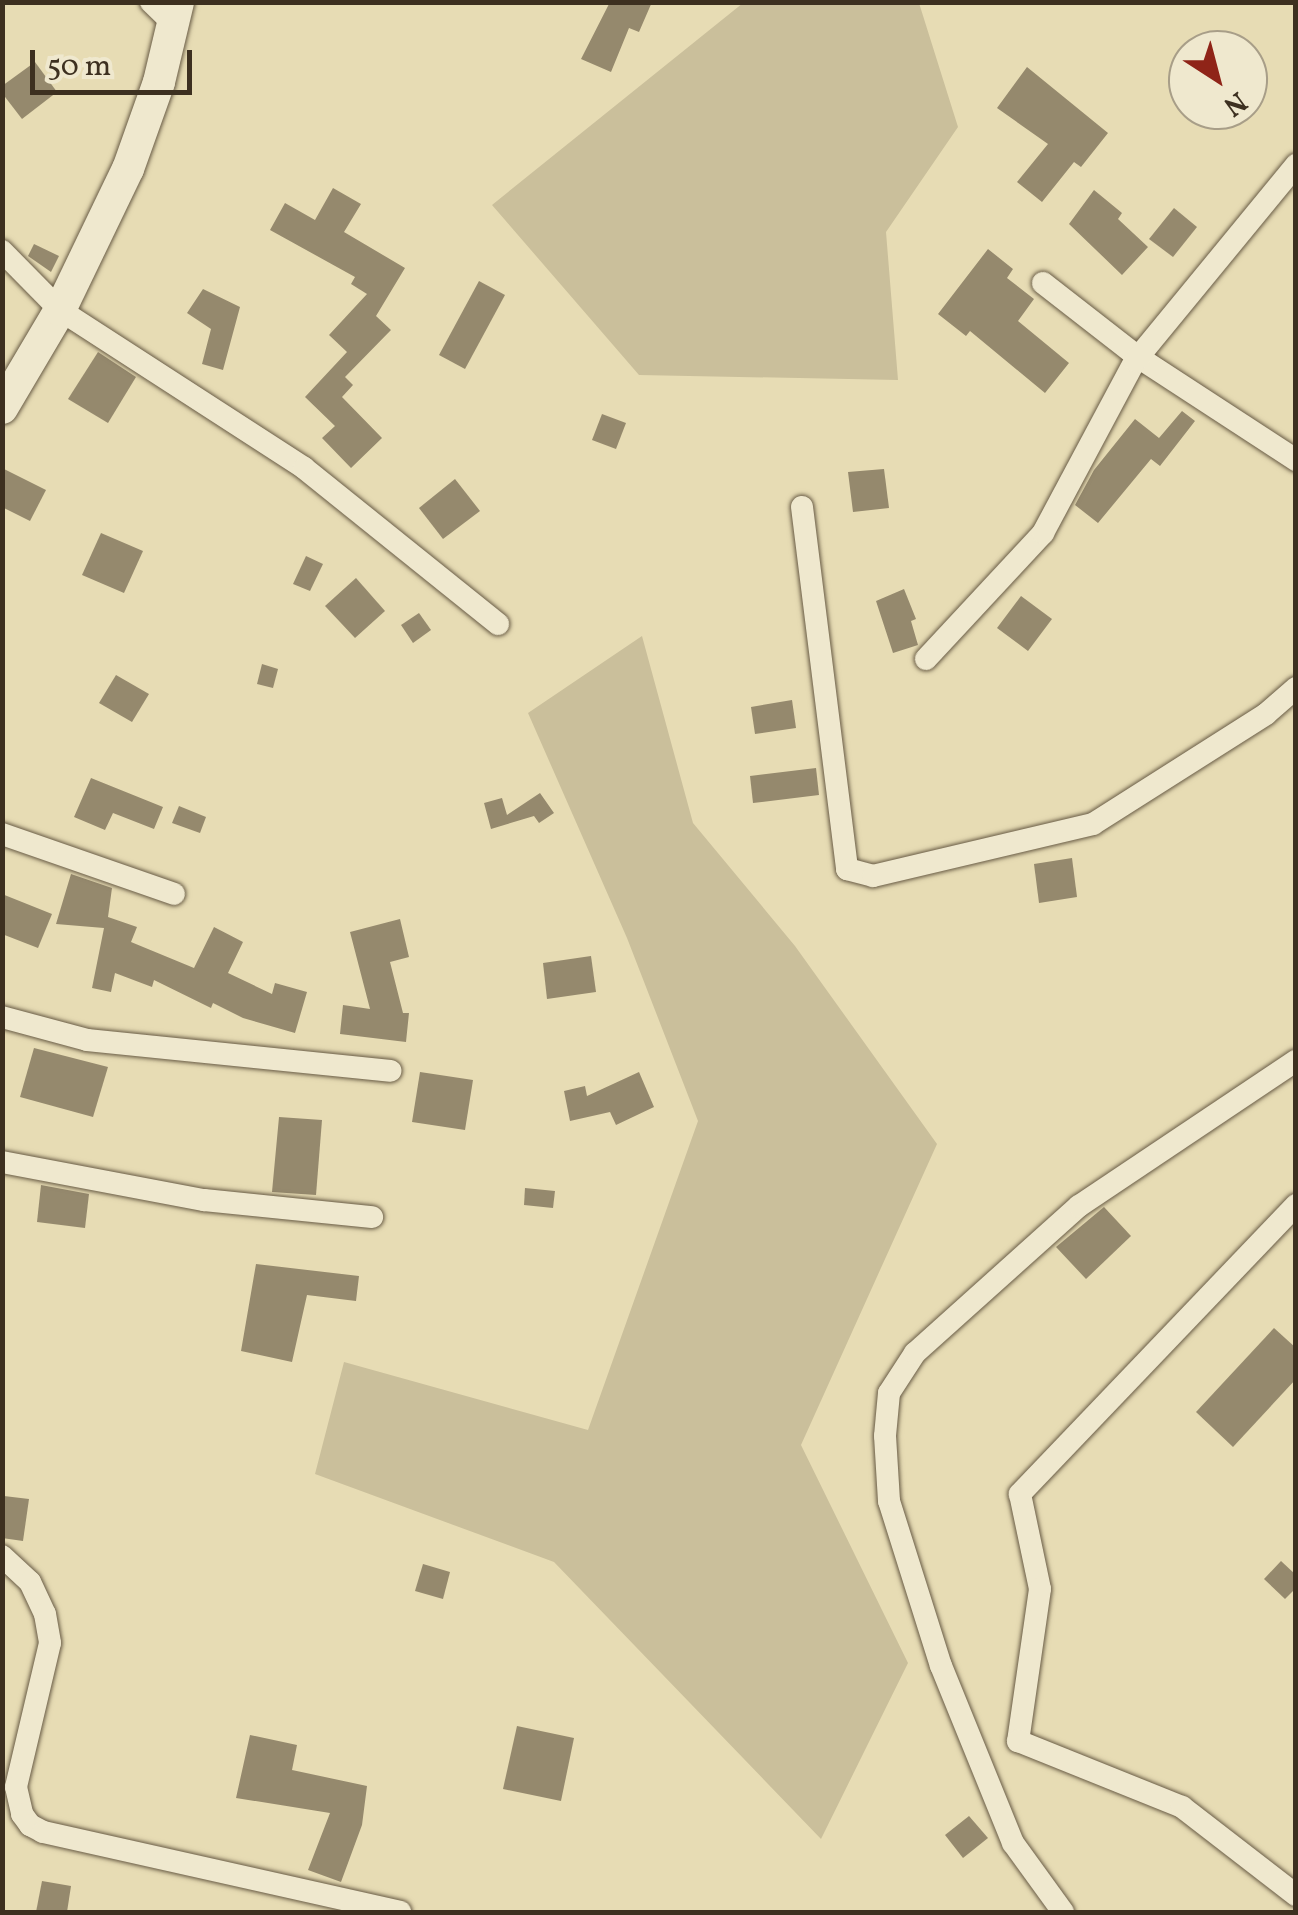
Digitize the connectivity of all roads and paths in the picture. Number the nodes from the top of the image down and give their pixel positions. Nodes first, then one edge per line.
1 (167, 9) edge
2 (1296, 165) edge
3 (2, 251) edge
4 (1043, 283) dead end
5 (60, 310) junction
6 (1138, 357) junction
7 (2, 408) edge
8 (1296, 460) edge
9 (802, 506) dead end
10 (498, 624) dead end
11 (926, 659) dead end
12 (1296, 688) edge
13 (2, 834) edge
14 (174, 894) dead end
15 (2, 1017) edge
16 (1296, 1061) edge
17 (390, 1071) dead end
18 (2, 1162) edge
19 (1296, 1205) edge
20 (372, 1216) dead end
21 (2, 1556) edge
22 (1296, 1895) edge
23 (400, 1912) edge
24 (1064, 1912) edge

1 - 5 street
2 - 6 street
3 - 5 street
4 - 6 street
5 - 7 street
5 - 10 street
6 - 8 street
6 - 11 street
9 - 12 street
13 - 14 street
15 - 17 street
16 - 24 street
18 - 20 street
19 - 22 street
21 - 23 street

